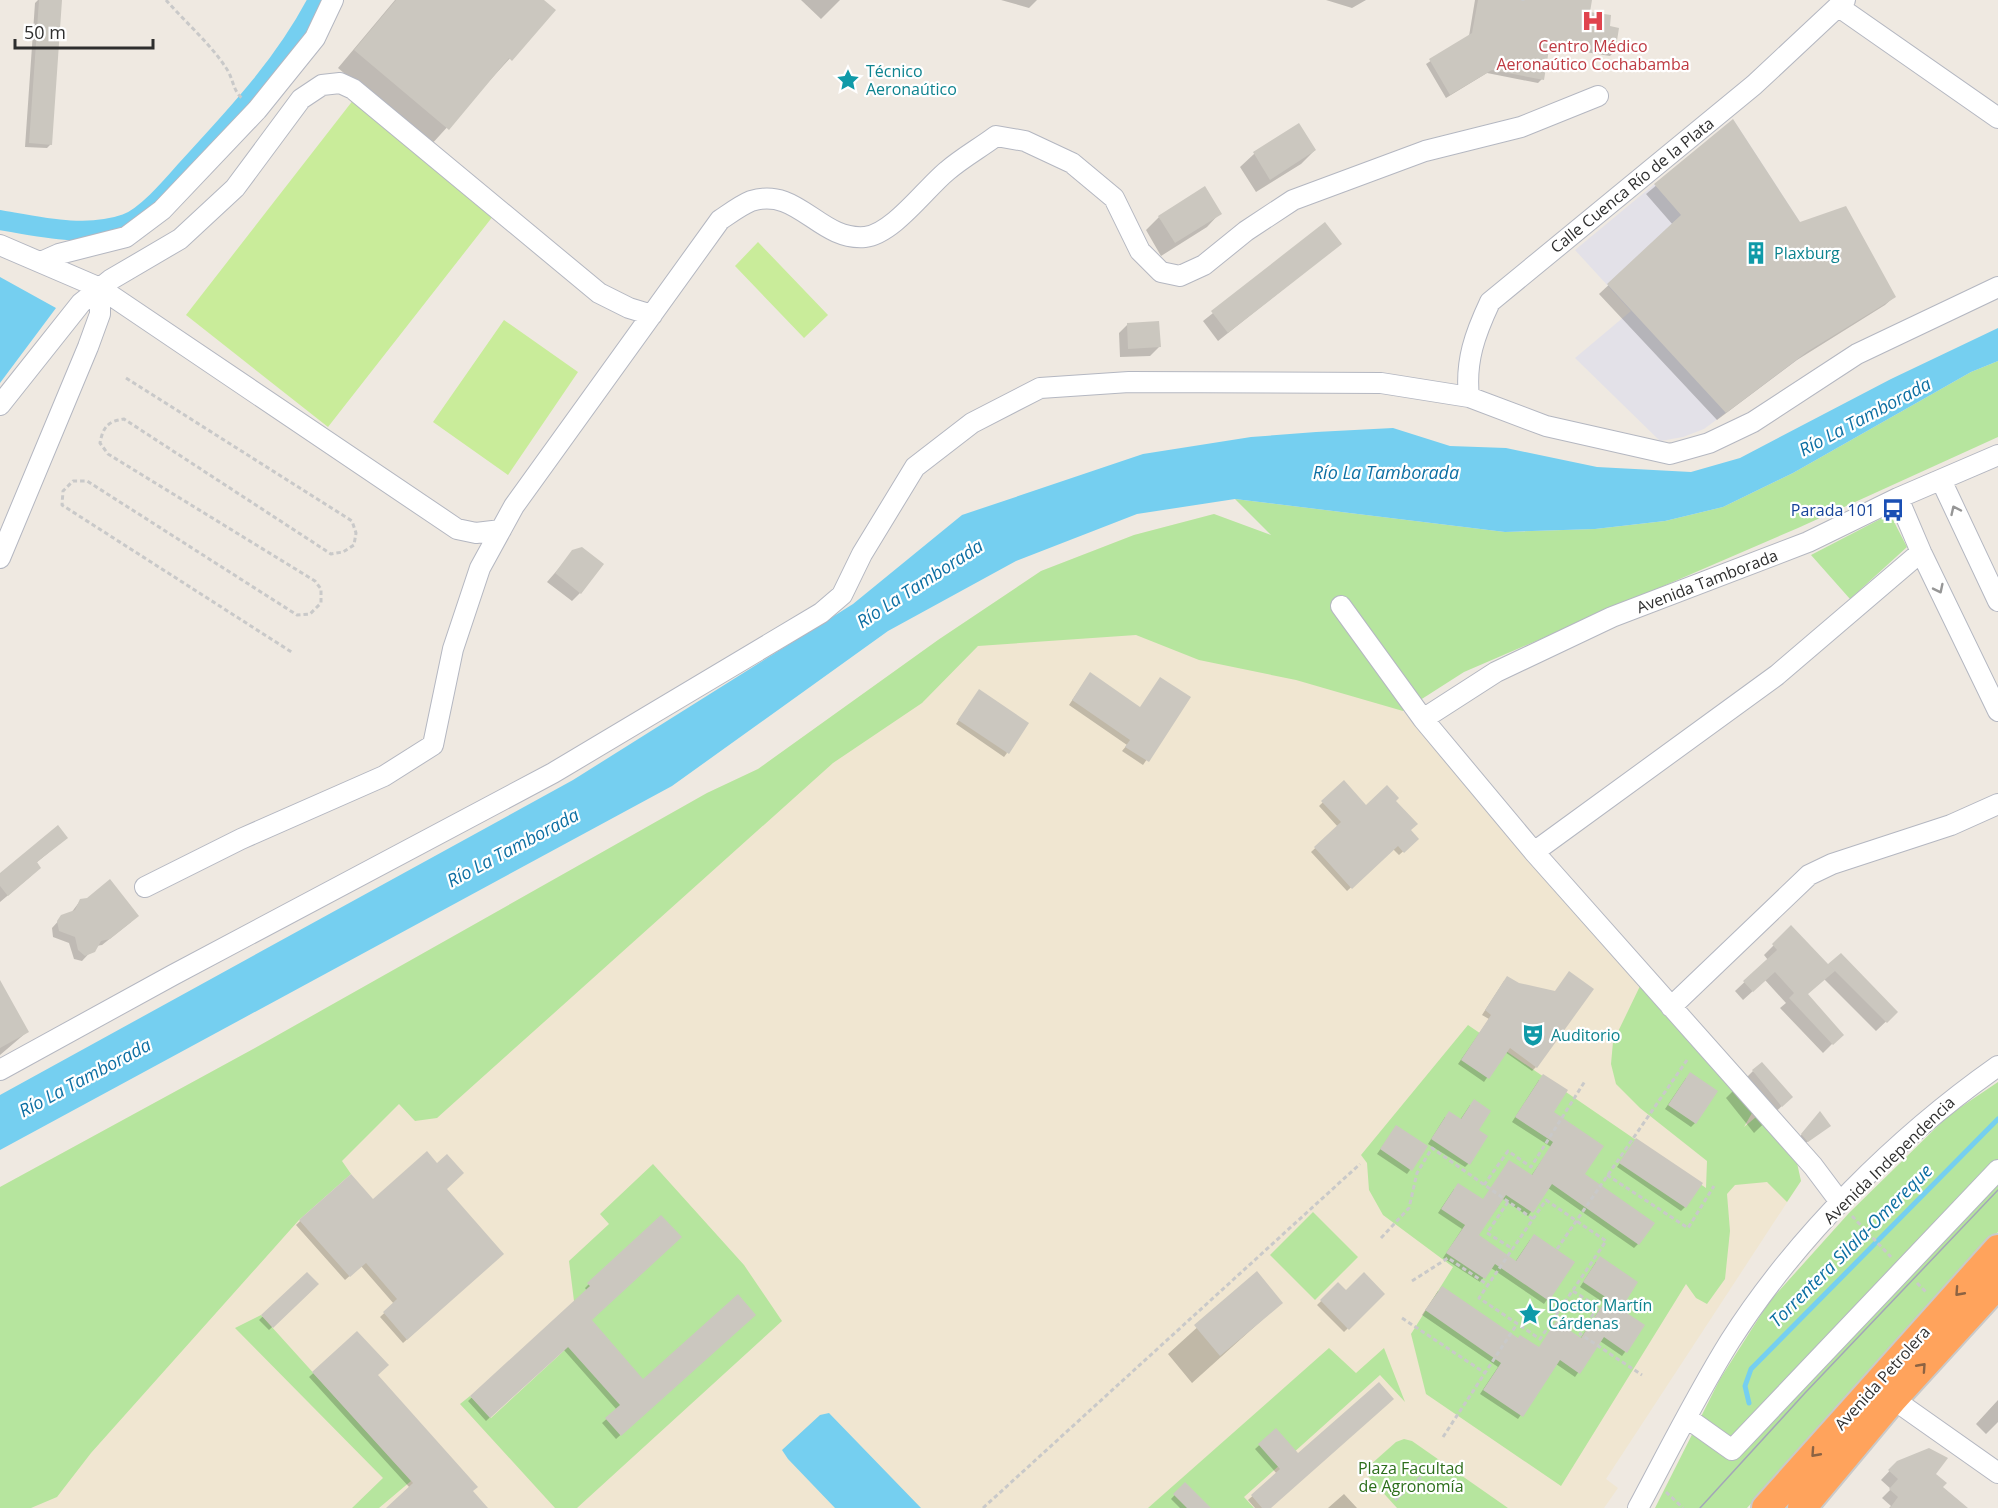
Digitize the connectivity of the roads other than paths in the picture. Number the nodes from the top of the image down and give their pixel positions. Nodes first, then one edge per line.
1 (333, 0) edge
2 (1842, 3) edge
3 (1598, 96) dead end
4 (257, 110) junction
5 (1998, 118) edge
6 (279, 128) junction
7 (0, 245) edge
8 (41, 262) junction
9 (1998, 287) edge
10 (100, 288) junction
11 (652, 315) junction
12 (1469, 397) junction
13 (0, 405) edge
14 (1998, 455) edge
15 (1941, 480) junction
16 (1898, 498) junction
17 (501, 530) junction
18 (1921, 552) junction
19 (0, 558) edge
20 (1998, 601) edge
21 (1341, 606) dead end
22 (1998, 711) edge
23 (1423, 719) junction
24 (1998, 804) edge
25 (1534, 852) junction
26 (145, 887) dead end
27 (1671, 1007) junction
28 (1998, 1066) edge
29 (0, 1070) edge
30 (1998, 1170) edge
31 (1840, 1202) junction
32 (1998, 1249) edge
33 (1998, 1284) edge
34 (1893, 1399) junction
35 (1688, 1418) junction
36 (1998, 1473) edge
37 (1638, 1508) edge
38 (1766, 1508) edge
39 (1802, 1508) edge

1 - 4 street
2 - 5 street
2 - 12 street, Calle Cuenca Río de la Plata
3 - 11 street
4 - 6 street
4 - 8 street
6 - 10 street
6 - 11 street
7 - 8 street
8 - 10 street
9 - 12 street
10 - 13 street
10 - 17 street
10 - 19 street
11 - 17 street
12 - 29 street
14 - 15 street, Avenida Tamborada
15 - 16 street, Avenida Tamborada
20 -> 15 street
16 - 18 street
16 - 23 street, Avenida Tamborada
17 - 26 street
18 -> 22 street
18 - 25 street
21 - 23 street
23 - 25 street
24 - 27 street
25 - 27 street
27 - 31 street
28 - 31 street, Avenida Independencia
30 - 35 street
31 - 35 street, Avenida Independencia
32 -> 38 highway, Avenida Petrolera
34 -> 33 highway, Avenida Petrolera
34 - 36 street
34 - 39 highway, Avenida Petrolera
35 - 37 street, Avenida Independencia

